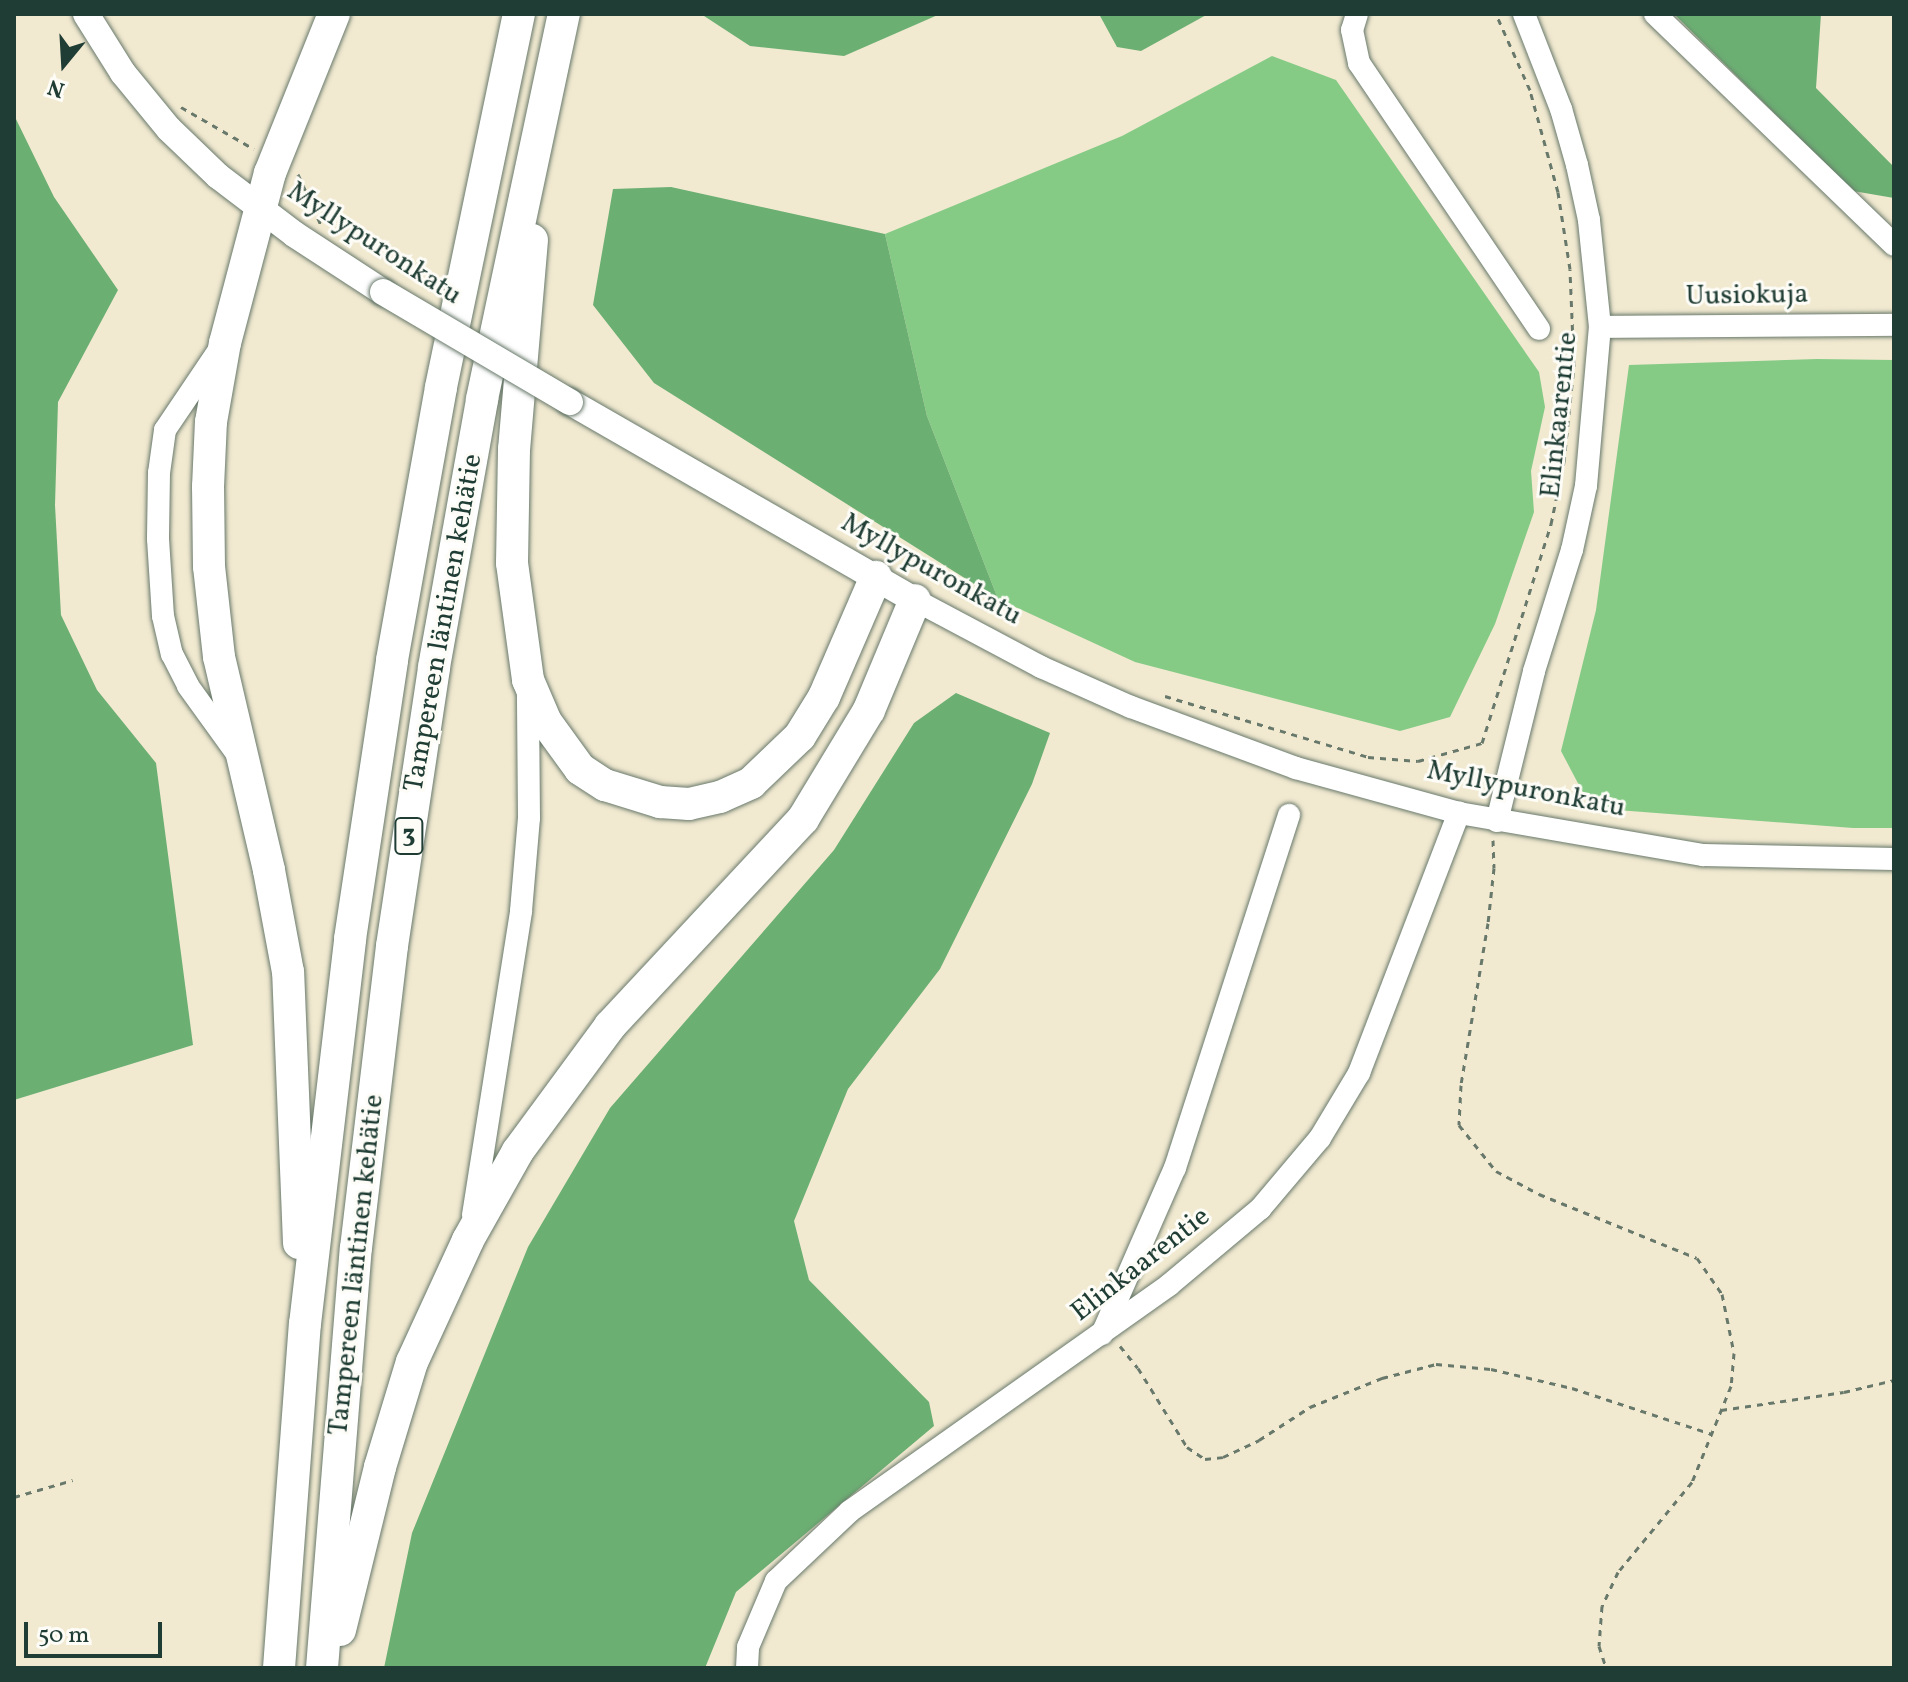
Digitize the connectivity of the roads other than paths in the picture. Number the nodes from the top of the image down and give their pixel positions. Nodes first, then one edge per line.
1 (86, 14) edge
2 (334, 14) edge
3 (519, 14) edge
4 (564, 14) edge
5 (1357, 14) edge
6 (1524, 14) edge
7 (1655, 14) edge
8 (543, 100) junction
9 (261, 209) junction
10 (1894, 245) edge
11 (1894, 325) edge
12 (1600, 327) junction
13 (1539, 329) dead end
14 (225, 343) junction
15 (876, 577) junction
16 (915, 600) junction
17 (528, 680) junction
18 (243, 762) junction
19 (1459, 813) junction
20 (1289, 815) dead end
21 (1497, 821) junction
22 (1894, 859) edge
23 (468, 1240) junction
24 (305, 1324) junction
25 (1104, 1333) junction
26 (279, 1668) edge
27 (322, 1668) edge
28 (331, 1668) edge
29 (747, 1668) edge

1 - 9 main road, Myllypuronkatu
2 - 9 highway
3 - 24 highway, Tampereen läntinen kehätie / 3
4 - 8 highway, Tampereen läntinen kehätie / 3
5 - 13 street
6 - 12 street, Elinkaarentie
7 - 10 street
8 - 17 highway
8 - 27 highway, Tampereen läntinen kehätie / 3
9 - 14 highway
9 - 15 main road, Myllypuronkatu, bridge
11 - 12 street, Uusiokuja
12 - 21 street, Elinkaarentie
14 - 18 highway
14 - 18 street
15 - 16 main road, Myllypuronkatu
15 - 17 highway
16 - 19 street, Myllypuronkatu
16 - 23 highway
17 - 23 street
18 - 24 highway
19 - 21 street, Myllypuronkatu
19 - 25 street, Elinkaarentie
20 - 25 street
21 - 22 street, Myllypuronkatu
23 - 28 highway
24 - 26 highway, Tampereen läntinen kehätie / 3
25 - 29 street, Elinkaarentie

